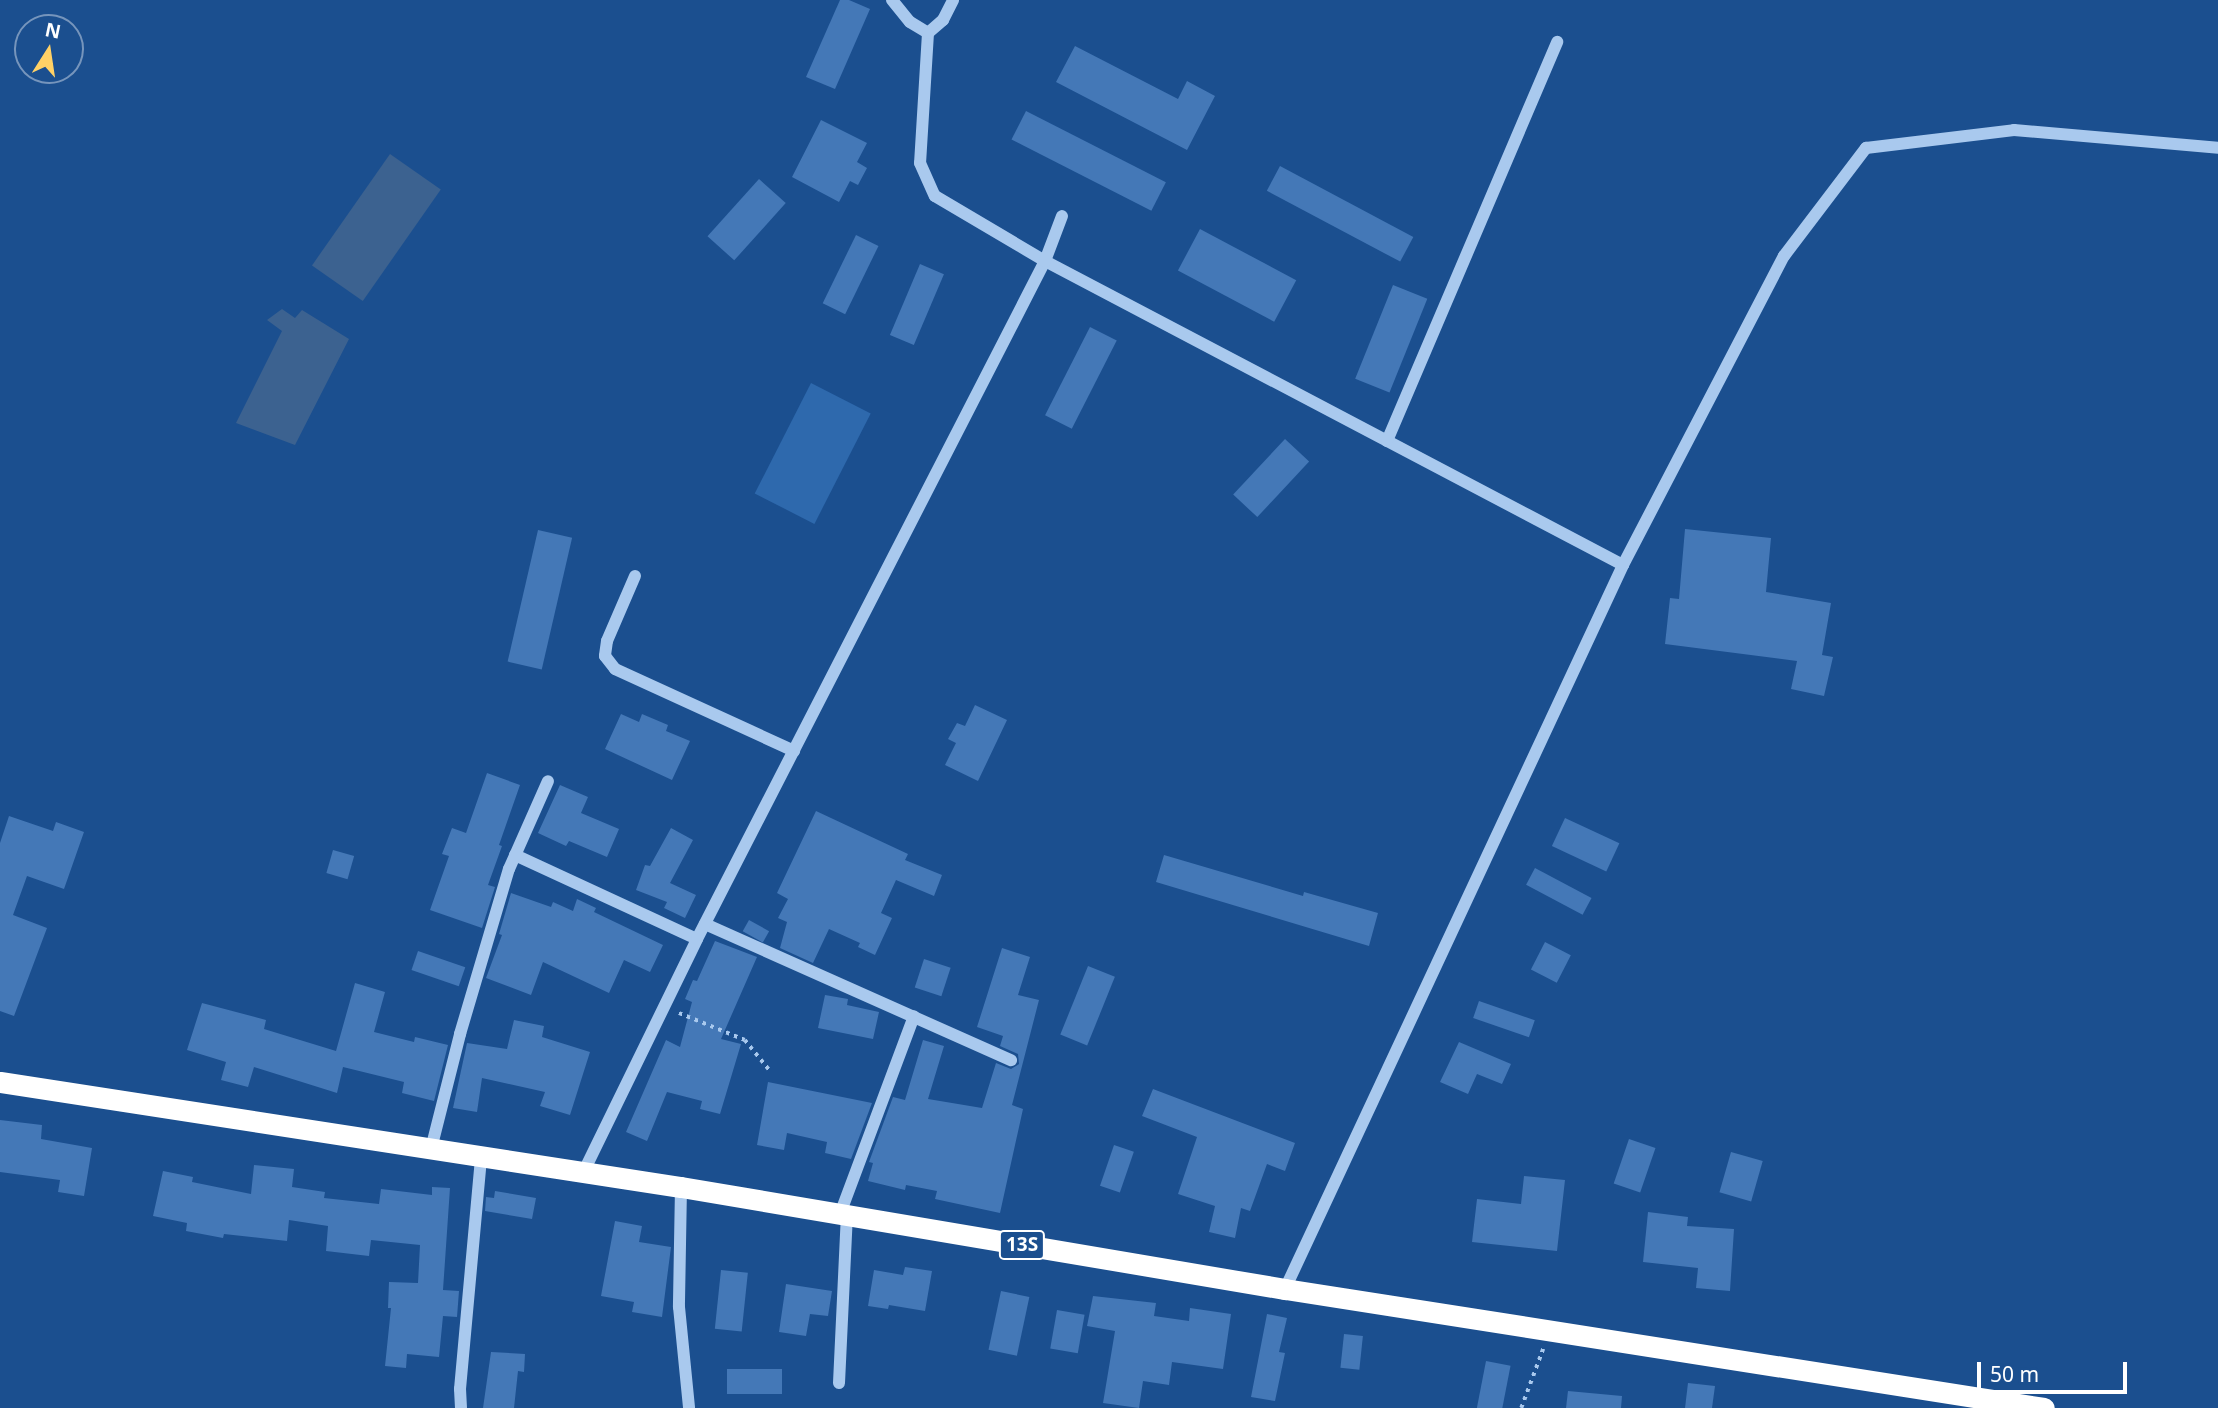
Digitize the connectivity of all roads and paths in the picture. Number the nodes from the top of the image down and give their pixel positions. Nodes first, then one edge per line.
1 (892, 0) edge
2 (953, 0) edge
3 (928, 33) junction
4 (1557, 42) dead end
5 (2218, 148) edge
6 (1062, 216) dead end
7 (1045, 261) junction
8 (1387, 441) junction
9 (1623, 565) junction
10 (635, 576) dead end
11 (794, 751) junction
12 (548, 781) dead end
13 (515, 855) junction
14 (705, 924) junction
15 (698, 939) junction
16 (664, 1007) junction
17 (914, 1016) junction
18 (1011, 1060) dead end
19 (770, 1071) dead end
20 (0, 1082) edge
21 (431, 1149) junction
22 (481, 1157) junction
23 (583, 1173) junction
24 (681, 1187) junction
25 (843, 1214) junction
26 (1285, 1289) junction
27 (1550, 1331) junction
28 (839, 1383) dead end
29 (461, 1408) edge
30 (689, 1408) edge
31 (1521, 1408) edge
32 (2044, 1408) edge

1 - 3 street
2 - 3 street
3 - 7 street
4 - 8 street
5 - 9 street
6 - 7 street
7 - 8 street
7 - 11 street
8 - 9 street
9 - 26 street
10 - 11 street
11 - 14 street
12 - 13 street
13 - 15 street
13 - 21 street
14 - 15 street
14 - 17 street
15 - 16 street
16 - 19 path
16 - 23 street
17 - 18 street
17 - 25 street
20 - 21 highway, 13S
21 - 22 highway, 13S
22 - 23 highway, 13S
22 - 29 street
23 - 24 highway, 13S
24 - 25 highway, 13S
24 - 30 street
25 - 26 highway, 13S
25 - 28 street
26 - 27 highway, 13S
27 - 31 path
27 - 32 highway, 13S

